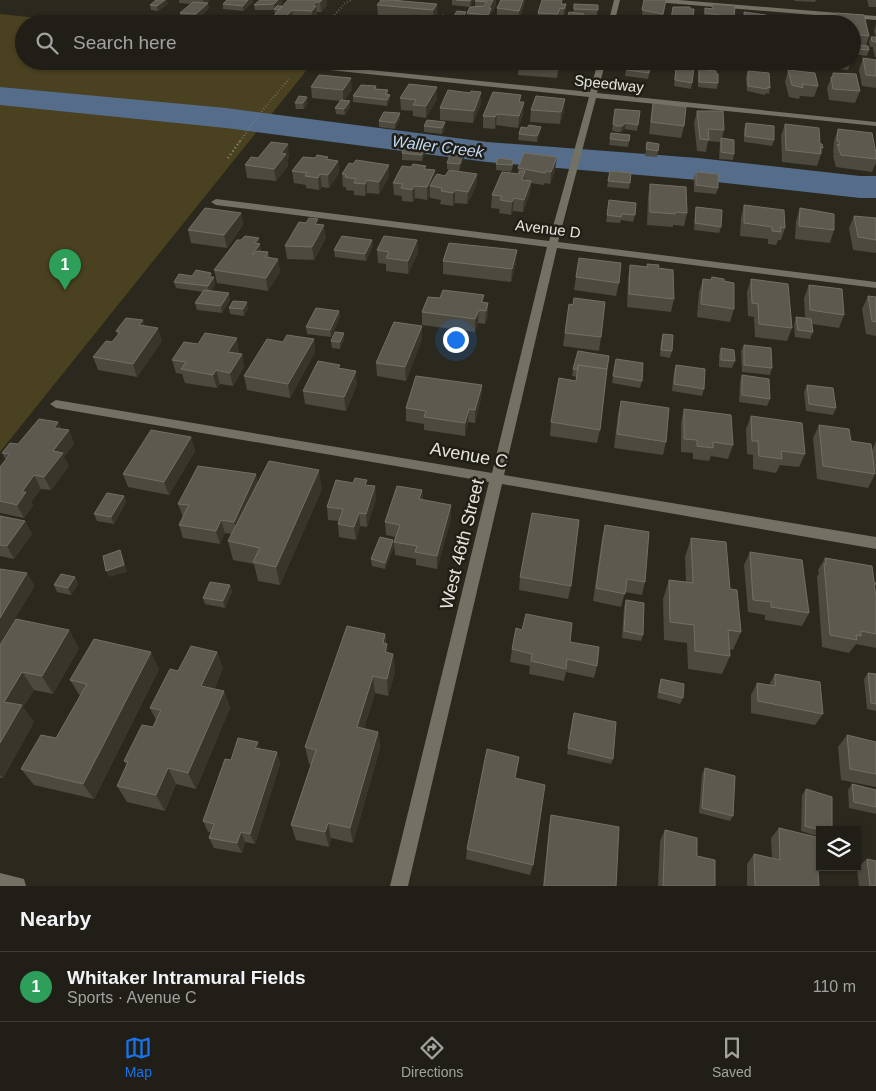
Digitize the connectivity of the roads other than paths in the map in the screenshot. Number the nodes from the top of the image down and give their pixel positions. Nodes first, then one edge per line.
1 (617, 0) edge
2 (655, 0) edge
3 (613, 15) edge
4 (839, 15) edge
5 (861, 17) edge
6 (876, 18) edge
7 (348, 70) edge
8 (600, 70) edge
9 (594, 96) junction
10 (876, 124) edge
11 (216, 202) dead end
12 (553, 244) junction
13 (876, 285) edge
14 (56, 404) dead end
15 (497, 479) junction
16 (876, 543) edge
17 (0, 882) edge
18 (17, 886) edge
19 (399, 886) edge

1 - 3 street
2 - 4 street
5 - 6 street
7 - 9 street, Speedway
8 - 9 street, West 46th Street
9 - 10 street, Speedway
9 - 12 street, West 46th Street
11 - 12 street, Avenue D
12 - 13 street, Avenue D
12 - 15 street, West 46th Street
14 - 15 street, Avenue C
15 - 16 street, Avenue C
15 - 19 street, West 46th Street
17 - 18 street

